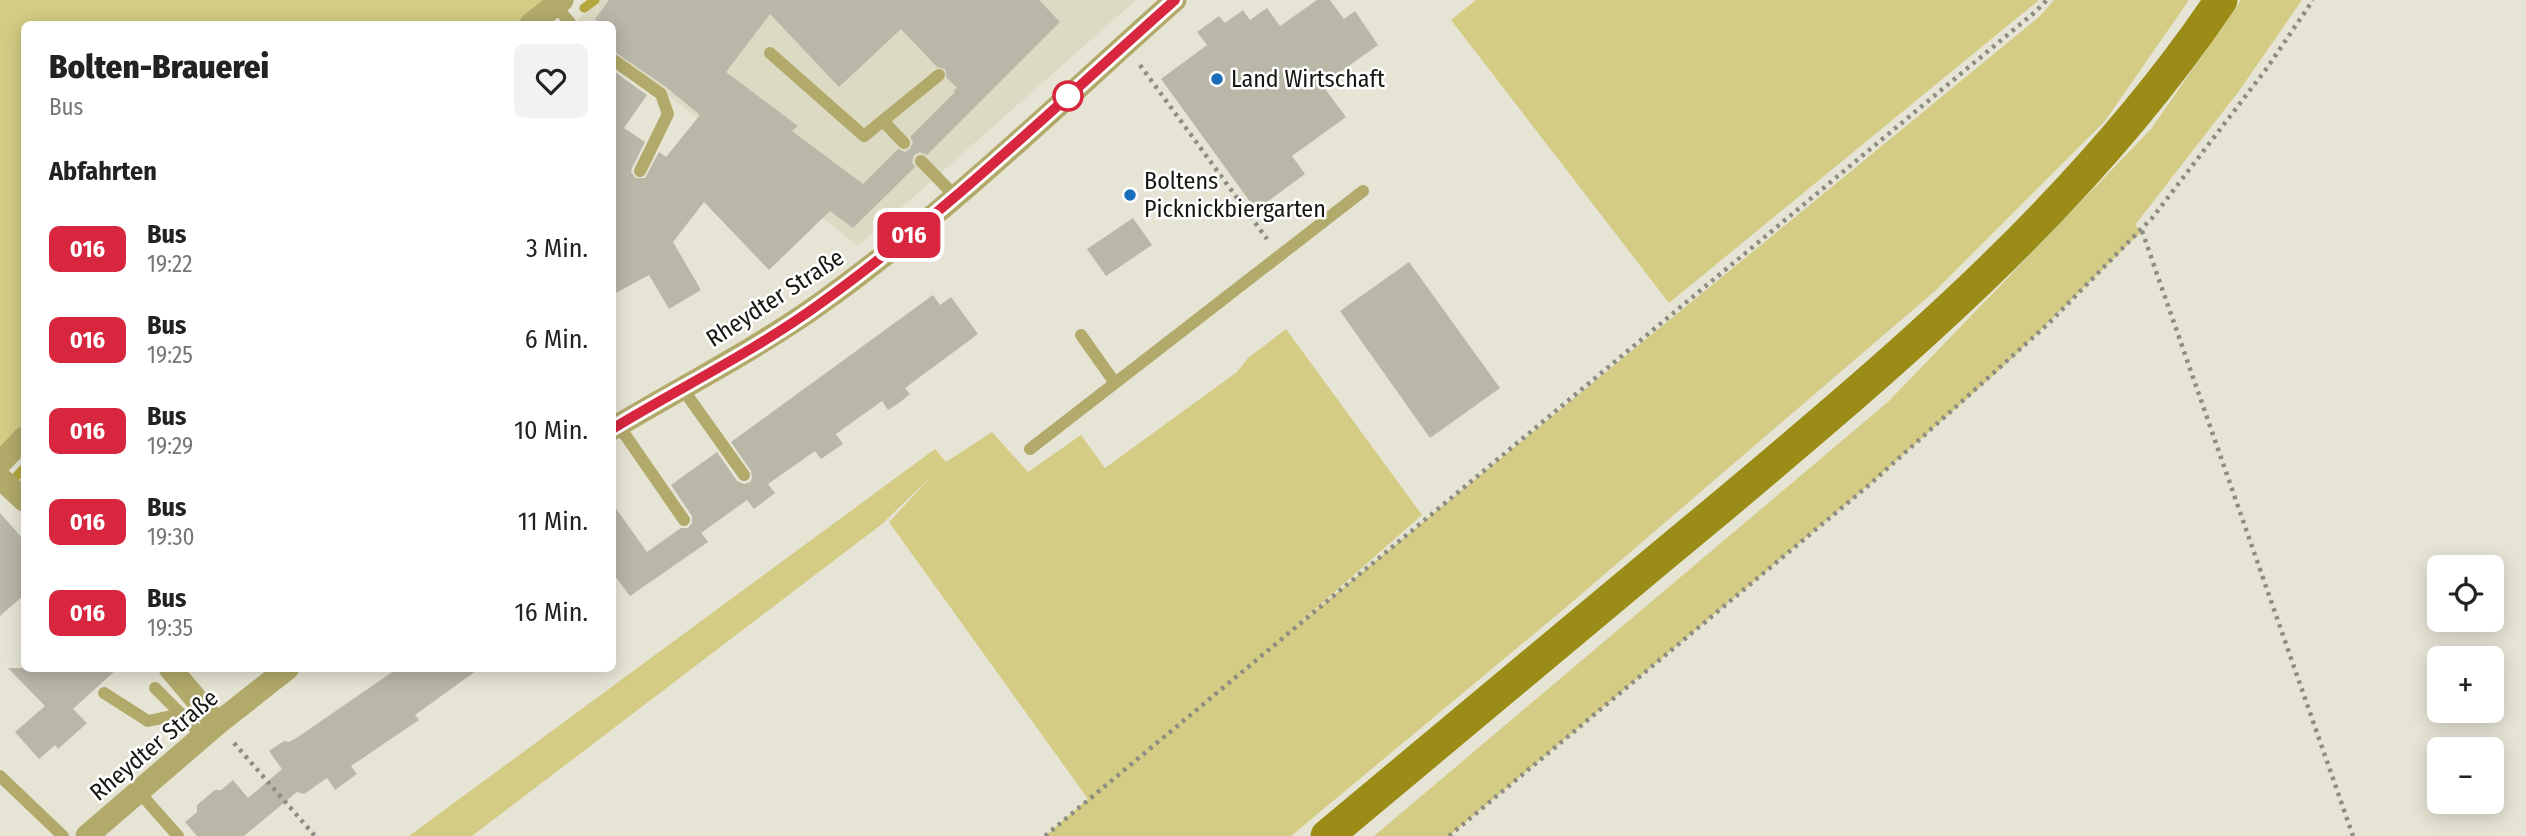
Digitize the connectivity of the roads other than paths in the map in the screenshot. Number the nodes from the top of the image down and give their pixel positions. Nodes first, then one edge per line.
1 (1175, 0) edge
2 (2221, 0) edge
3 (563, 11) edge
4 (538, 21) edge
5 (770, 52) dead end
6 (616, 62) edge
7 (939, 75) dead end
8 (883, 121) junction
9 (904, 143) dead end
10 (921, 161) dead end
11 (640, 171) dead end
12 (1363, 191) dead end
13 (955, 196) junction
14 (1081, 335) dead end
15 (1115, 383) junction
16 (682, 388) junction
17 (616, 427) edge
18 (21, 442) edge
19 (1030, 449) dead end
20 (0, 463) edge
21 (744, 475) dead end
22 (0, 478) edge
23 (21, 497) edge
24 (684, 520) dead end
25 (173, 672) edge
26 (283, 672) edge
27 (155, 688) dead end
28 (104, 693) dead end
29 (181, 714) junction
30 (210, 730) junction
31 (0, 776) edge
32 (138, 791) junction
33 (63, 836) edge
34 (87, 836) edge
35 (178, 836) edge
36 (1327, 836) edge

1 - 13 street, Rheydter Straße
2 - 36 main road
3 - 4 street
5 - 8 lane
6 - 11 lane
7 - 8 lane
8 - 9 lane
10 - 13 lane
12 - 15 lane
13 - 16 street, Rheydter Straße
14 - 15 lane
15 - 19 lane
16 - 17 street, Rheydter Straße
16 - 21 lane
17 - 24 lane
18 - 20 street
22 - 23 street
25 - 30 street
26 - 30 street, Rheydter Straße
27 - 29 lane
28 - 29 lane
29 - 30 lane
30 - 32 street, Rheydter Straße
31 - 33 lane
32 - 34 street, Rheydter Straße
32 - 35 lane

